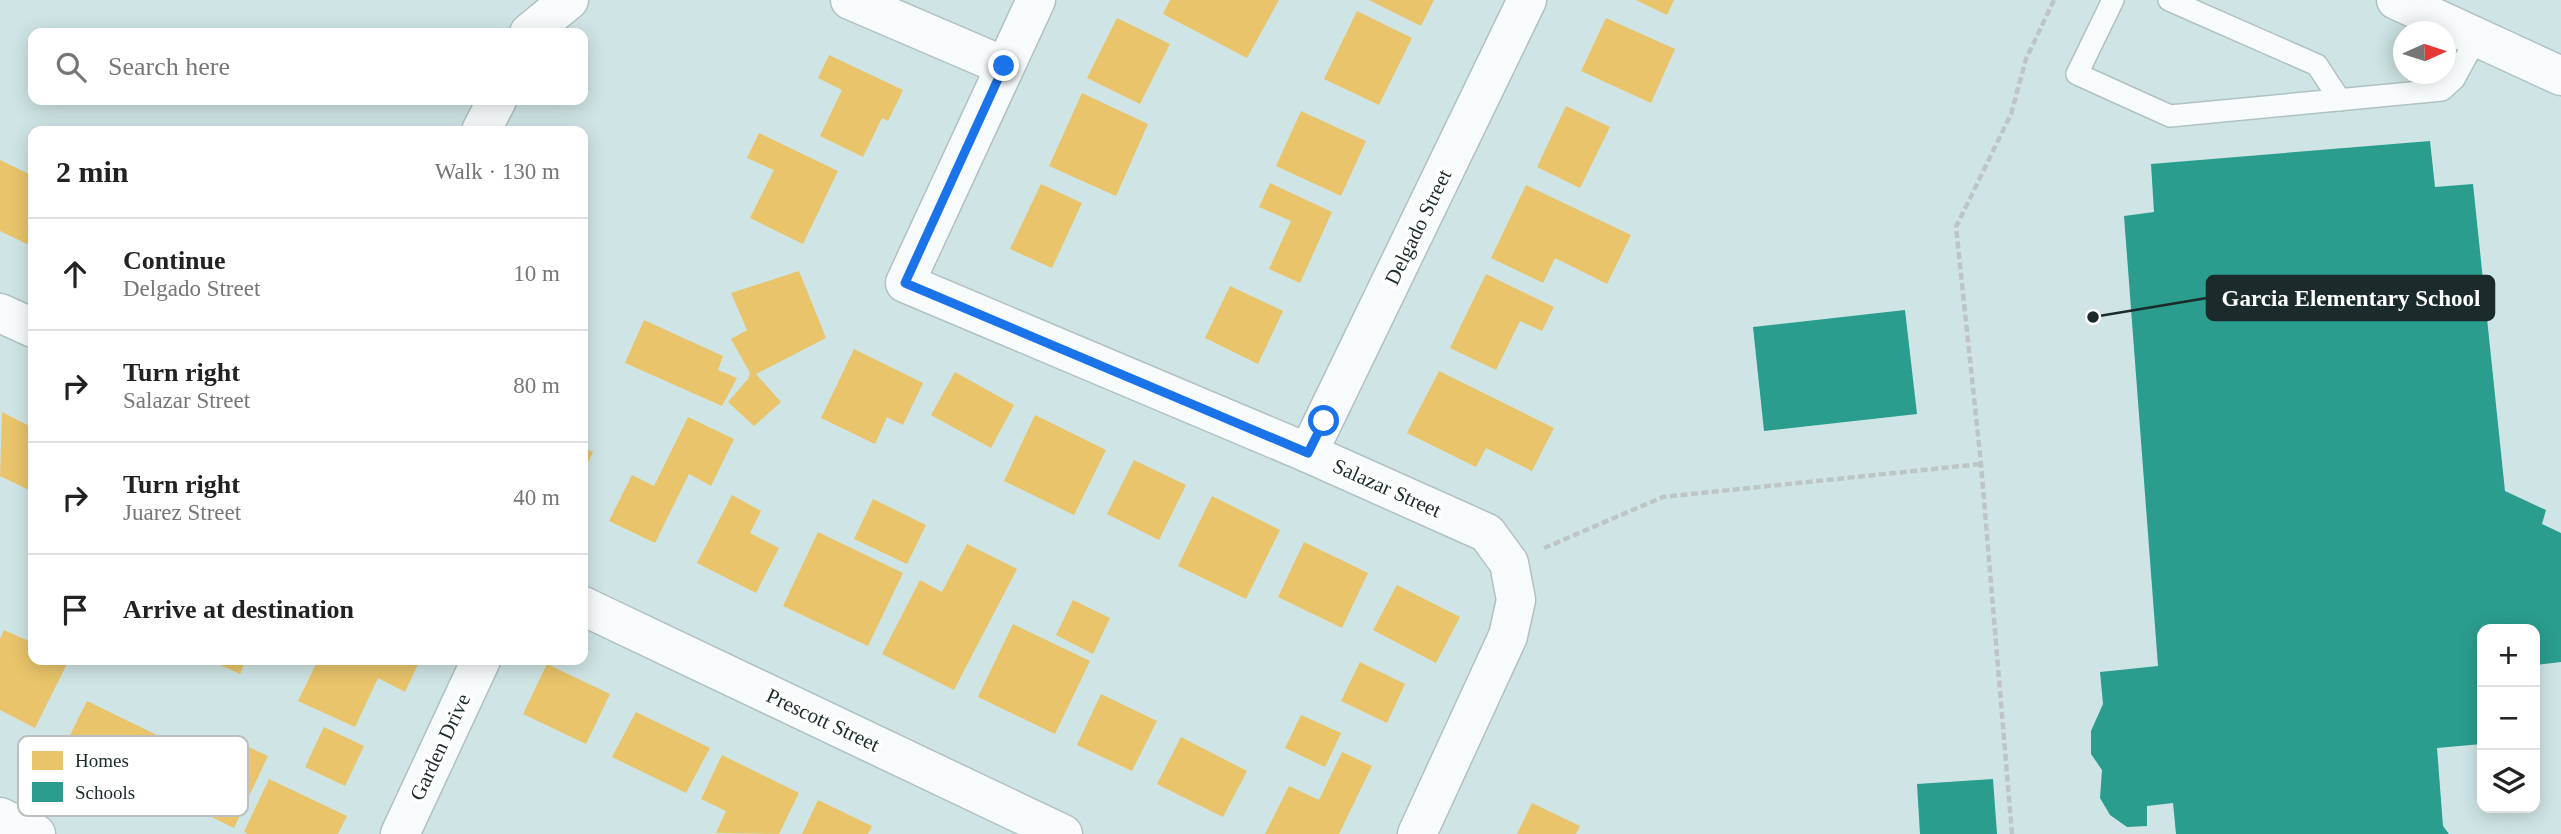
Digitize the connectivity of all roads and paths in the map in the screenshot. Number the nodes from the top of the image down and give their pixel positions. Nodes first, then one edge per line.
1 (569, 0) edge
2 (850, 0) edge
3 (1036, 0) edge
4 (1527, 0) edge
5 (2054, 0) edge
6 (2113, 0) edge
7 (2169, 0) edge
8 (2396, 0) edge
9 (535, 28) edge
10 (2477, 37) junction
11 (1004, 66) junction
12 (2561, 76) edge
13 (2340, 100) junction
14 (494, 105) edge
15 (484, 126) edge
16 (0, 313) edge
17 (28, 326) edge
18 (1308, 453) junction
19 (1980, 464) junction
20 (1545, 548) dead end
21 (588, 608) edge
22 (479, 665) edge
23 (0, 817) edge
24 (36, 834) edge
25 (400, 834) edge
26 (1062, 834) edge
27 (1418, 834) edge
28 (2012, 834) edge

1 - 9 street
2 - 11 street
3 - 11 street
4 - 18 street, Delgado Street
5 - 19 path
6 - 13 lane
7 - 13 lane
8 - 10 street
10 - 12 street
10 - 13 lane
11 - 18 street, Salazar Street
14 - 15 street
16 - 17 street
18 - 27 street, Salazar Street
19 - 20 path
19 - 28 path
21 - 26 street, Prescott Street
22 - 25 street, Garden Drive
23 - 24 street

